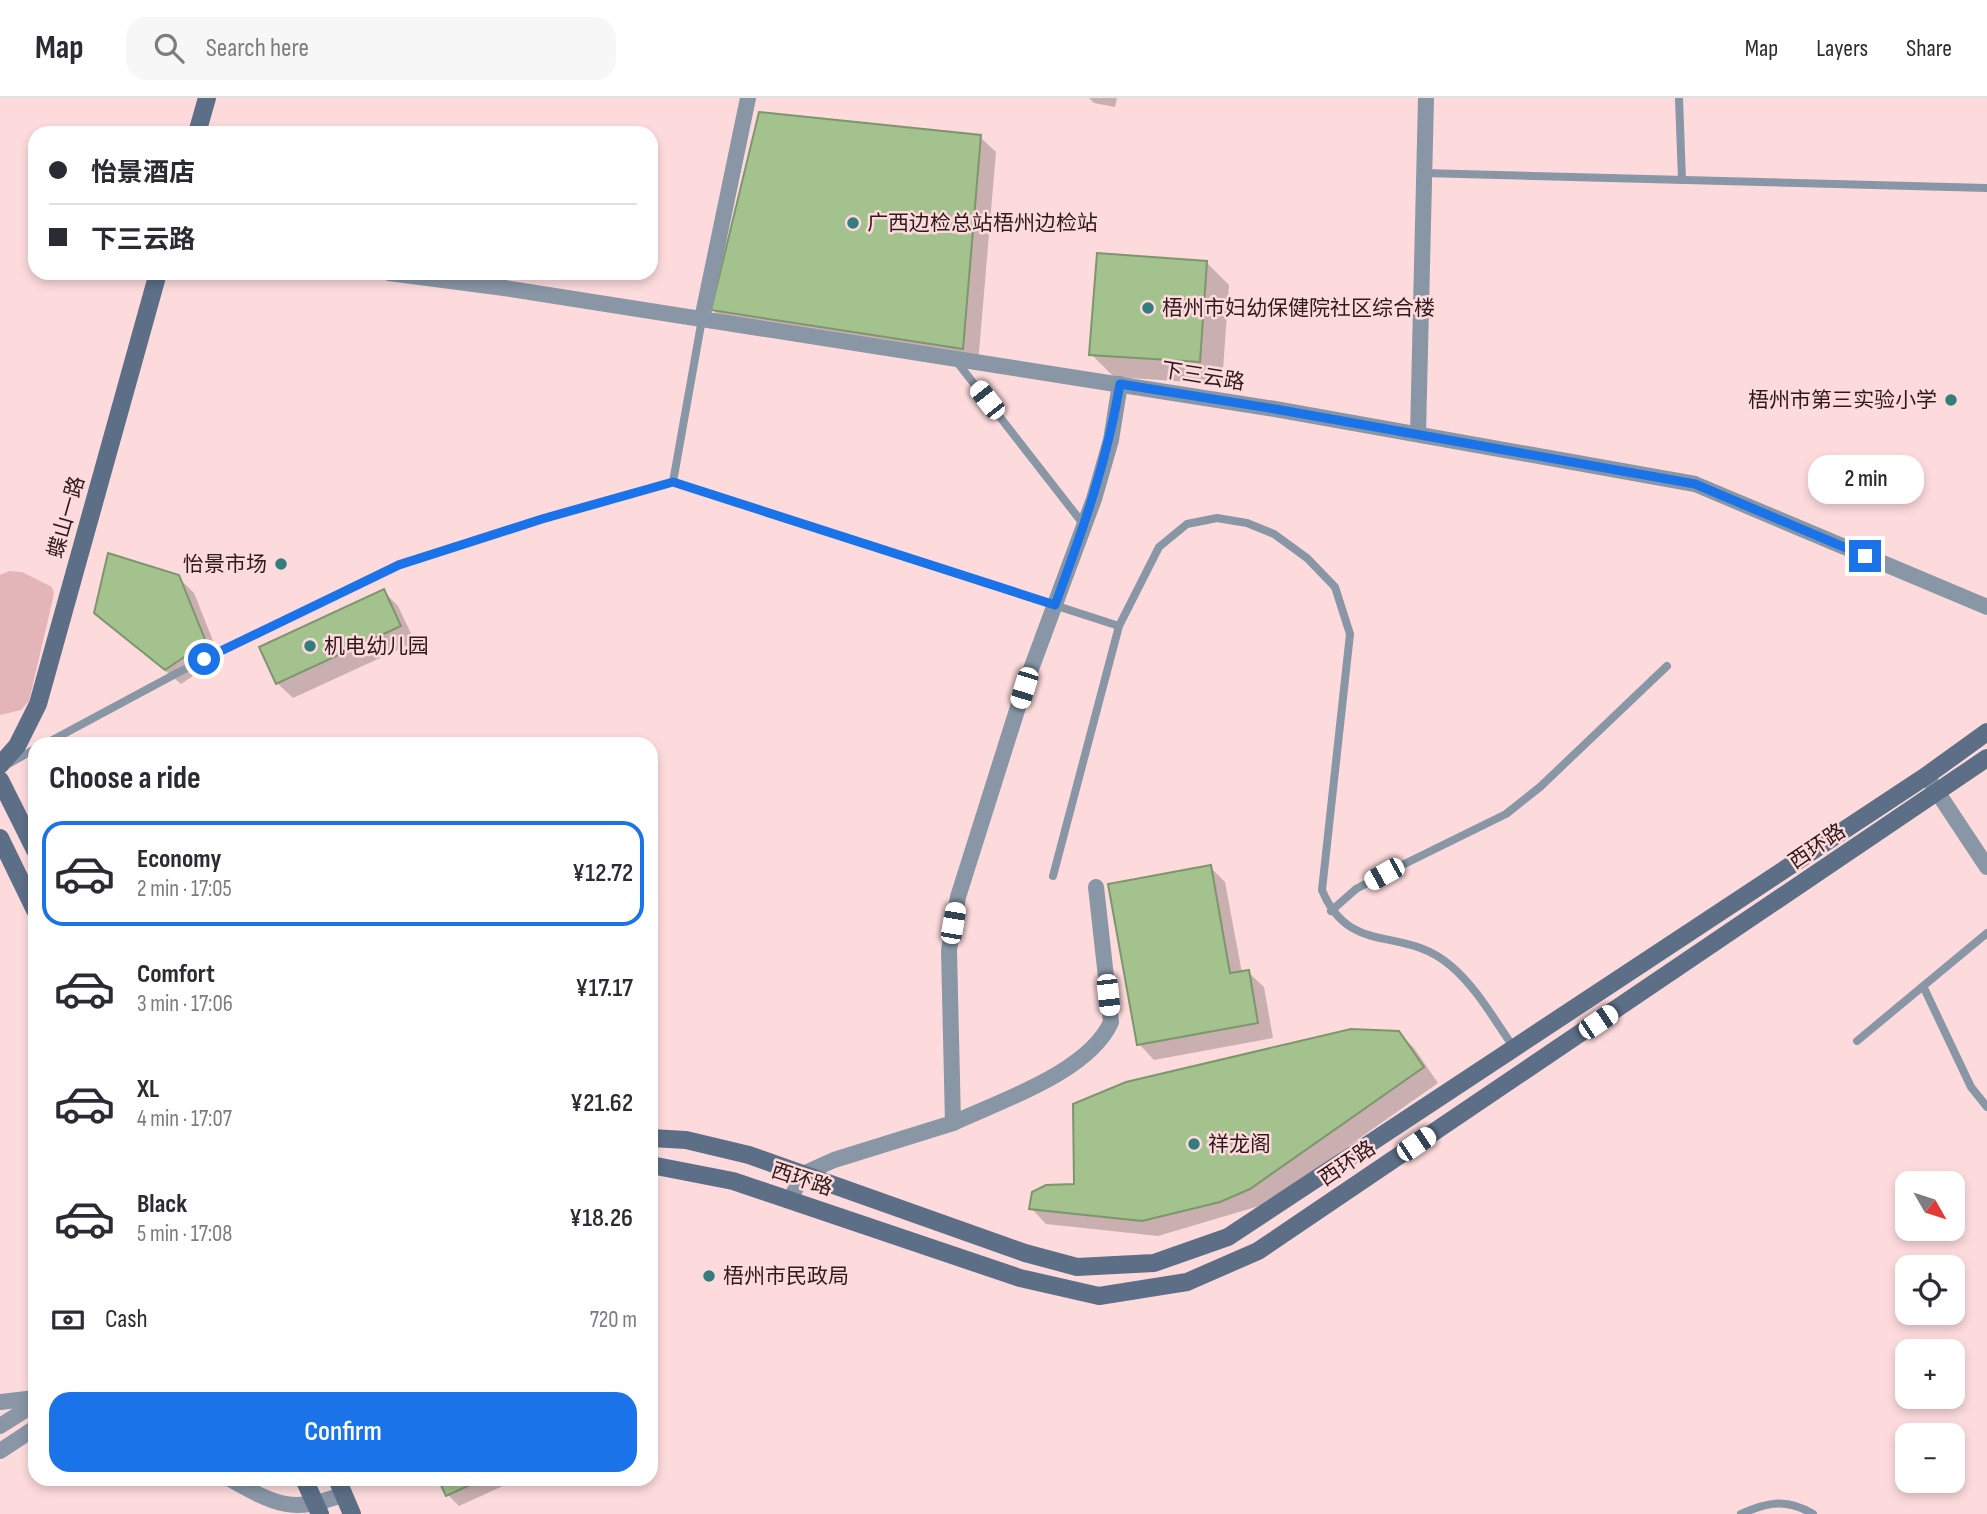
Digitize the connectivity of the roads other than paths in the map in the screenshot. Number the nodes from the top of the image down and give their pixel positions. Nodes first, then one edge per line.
1 (207, 98) edge
2 (748, 98) edge
3 (1426, 98) edge
4 (1679, 98) edge
5 (199, 126) edge
6 (1424, 173) junction
7 (1682, 180) junction
8 (1987, 188) edge
9 (156, 280) edge
10 (437, 280) edge
11 (702, 319) junction
12 (954, 358) junction
13 (1120, 384) junction
14 (1418, 435) junction
15 (673, 482) junction
16 (1084, 525) junction
17 (1055, 605) junction
18 (1987, 607) edge
19 (1119, 626) junction
20 (1667, 666) dead end
21 (1987, 732) edge
22 (58, 737) edge
23 (28, 753) edge
24 (1987, 758) edge
25 (0, 767) edge
26 (1926, 776) junction
27 (0, 780) edge
28 (1938, 793) junction
29 (28, 836) edge
30 (0, 838) edge
31 (1987, 867) edge
32 (1053, 876) dead end
33 (1096, 887) dead end
34 (28, 896) edge
35 (1331, 911) junction
36 (1987, 933) edge
37 (1924, 988) junction
38 (1857, 1041) dead end
39 (1514, 1048) junction
40 (1987, 1107) edge
41 (953, 1124) junction
42 (658, 1139) edge
43 (658, 1166) edge
44 (803, 1174) junction
45 (791, 1198) junction
46 (28, 1399) edge
47 (0, 1402) edge
48 (28, 1408) edge
49 (0, 1426) edge
50 (28, 1433) edge
51 (0, 1451) edge
52 (243, 1486) edge
53 (307, 1486) edge
54 (340, 1487) edge
55 (318, 1510) edge
56 (352, 1514) edge
57 (1741, 1514) edge
58 (1813, 1514) edge

1 - 5 main road
2 - 11 street
3 - 6 street
4 - 7 lane
6 - 7 lane
6 - 14 street
7 - 8 lane
9 - 25 main road, 蝶山一路
10 - 11 street, 下三云路
11 - 12 street, 下三云路
11 - 15 lane
12 - 13 street, 下三云路
12 - 16 lane
13 - 14 street, 下三云路
13 - 16 street
14 - 18 street, 下三云路
15 - 17 lane
15 - 22 lane
16 - 17 street
17 - 19 lane
17 - 41 street
19 - 32 lane
19 - 35 lane
20 - 35 lane
21 - 26 main road, 西环路
23 - 25 lane
24 - 28 main road, 西环路
26 - 28 street
26 - 39 main road, 西环路
27 - 29 main road
28 - 31 street
28 - 45 main road, 西环路
30 - 34 main road
33 - 41 street
35 - 39 lane
36 - 37 lane
37 - 38 lane
37 - 40 lane
39 - 44 main road, 西环路
41 - 44 street
42 - 44 main road, 西环路
43 - 45 main road, 西环路
44 - 45 street
46 - 47 street
48 - 49 street
50 - 51 street
52 - 55 street
53 - 55 main road
54 - 55 street
54 - 56 main road
57 - 58 lane

